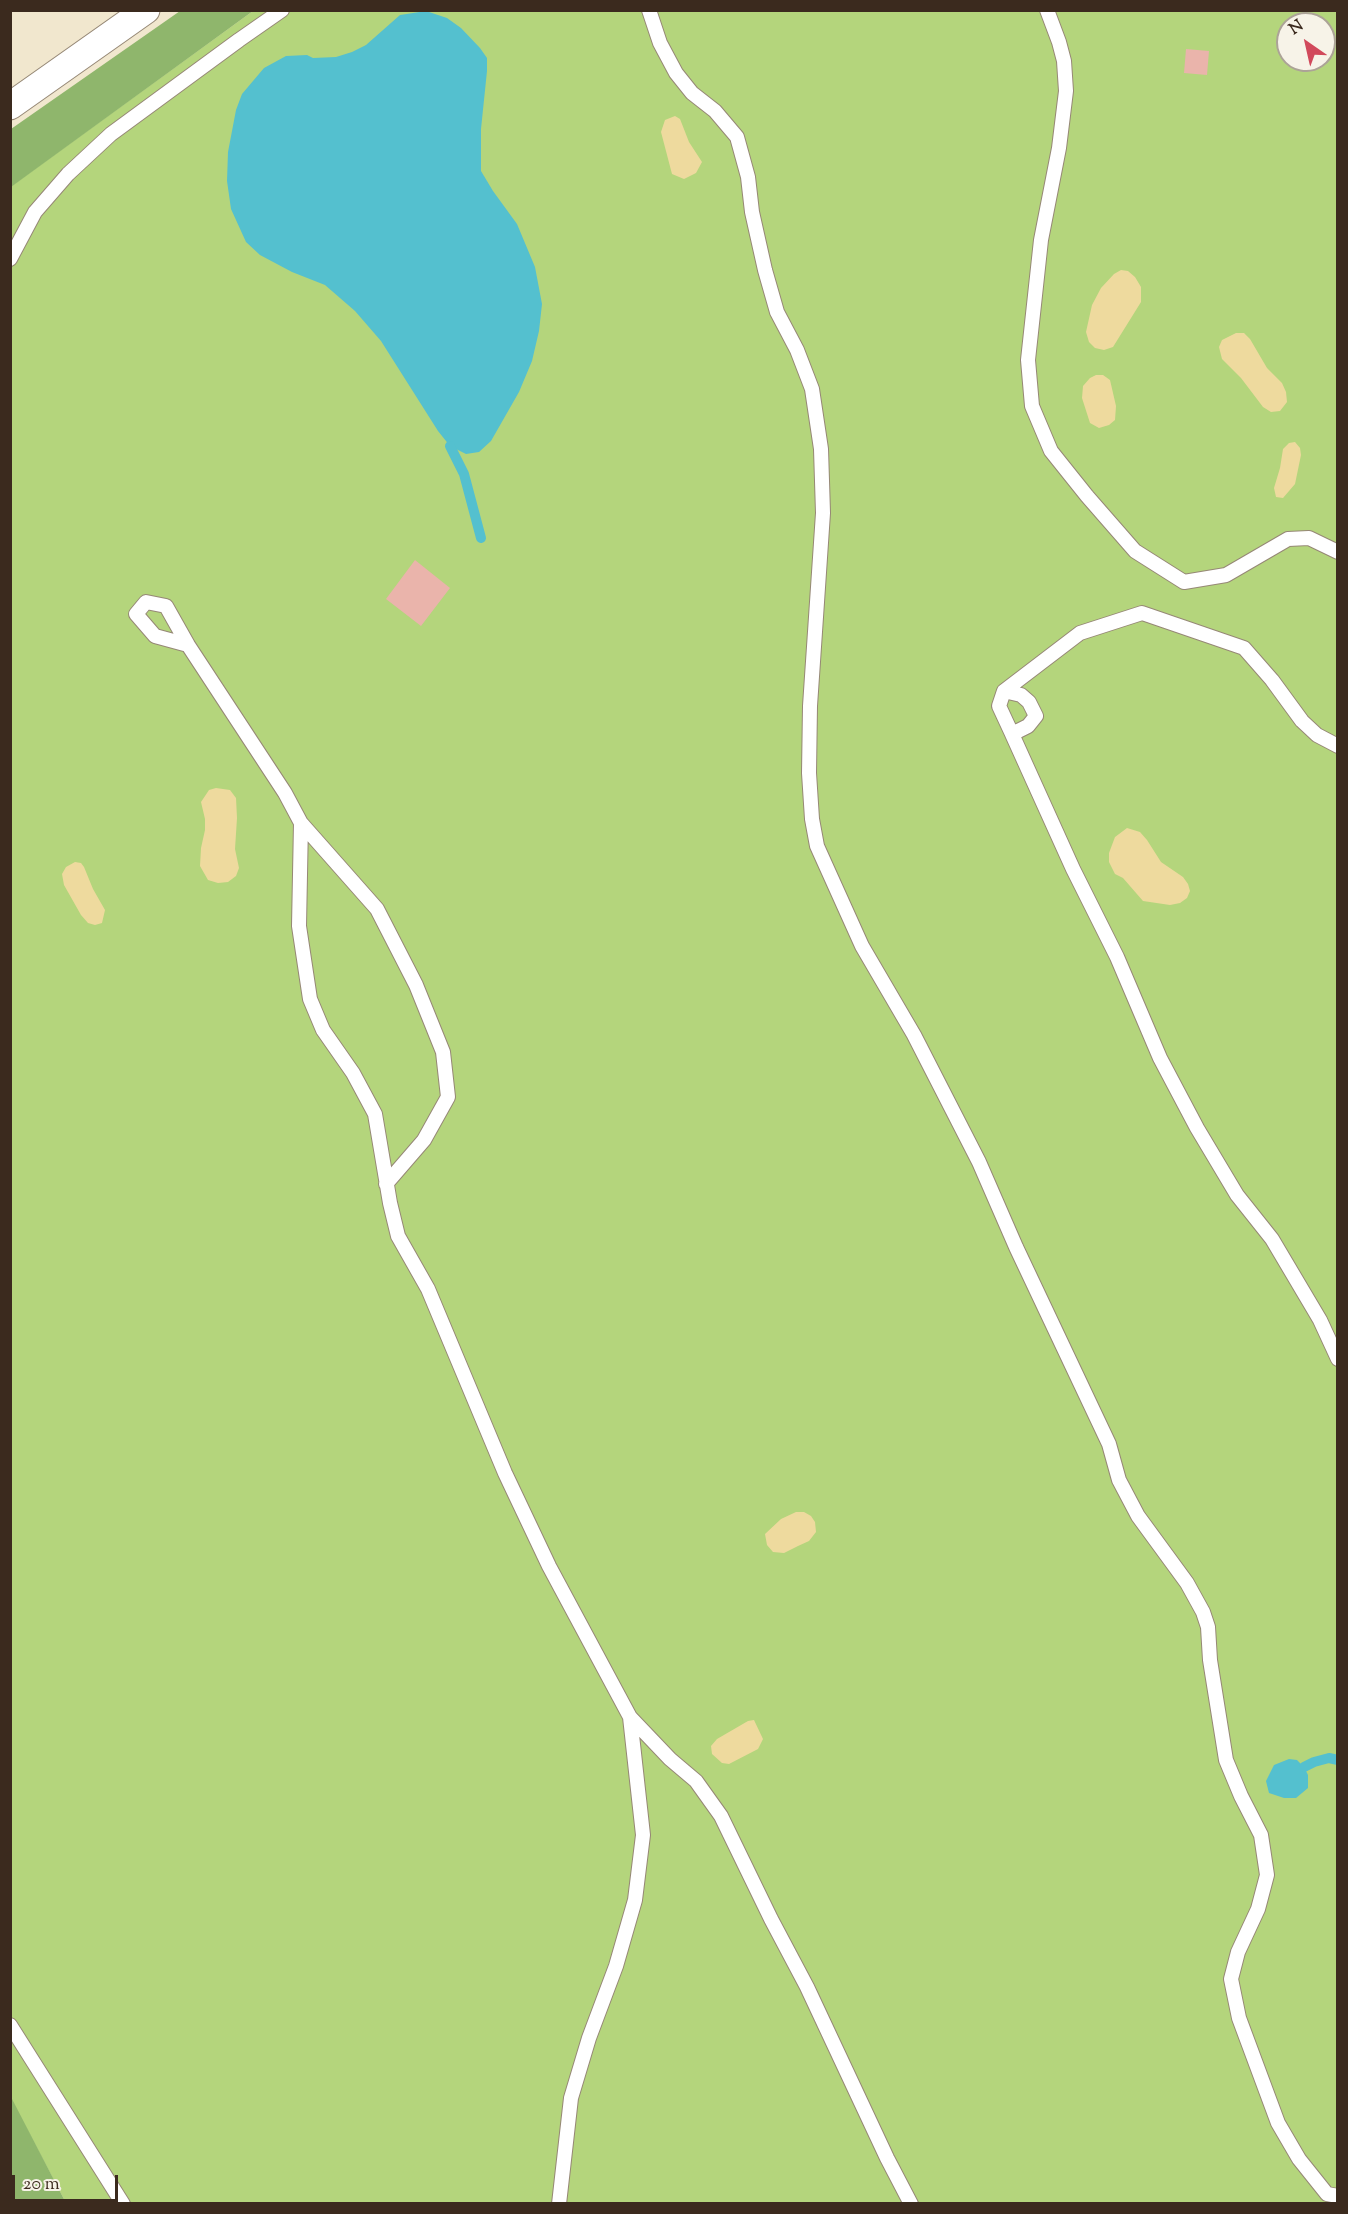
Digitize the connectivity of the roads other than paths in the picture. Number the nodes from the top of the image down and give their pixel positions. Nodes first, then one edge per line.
1 (146, 10) edge
2 (282, 10) edge
3 (649, 10) edge
4 (1047, 10) edge
5 (10, 106) edge
6 (10, 259) edge
7 (1338, 552) edge
8 (188, 645) dead end
9 (1004, 691) junction
10 (1012, 734) junction
11 (1338, 746) edge
12 (301, 823) junction
13 (386, 1184) junction
14 (1338, 1359) edge
15 (630, 1717) junction
16 (10, 2025) edge
17 (1338, 2196) edge
18 (123, 2204) edge
19 (559, 2204) edge
20 (911, 2204) edge

1 - 5 street
2 - 6 lane
3 - 17 lane
4 - 7 lane
8 - 12 lane
9 - 10 lane
9 - 10 lane
9 - 11 lane
10 - 14 lane
12 - 13 lane
12 - 13 lane
13 - 15 lane
15 - 19 lane
15 - 20 lane
16 - 18 lane

